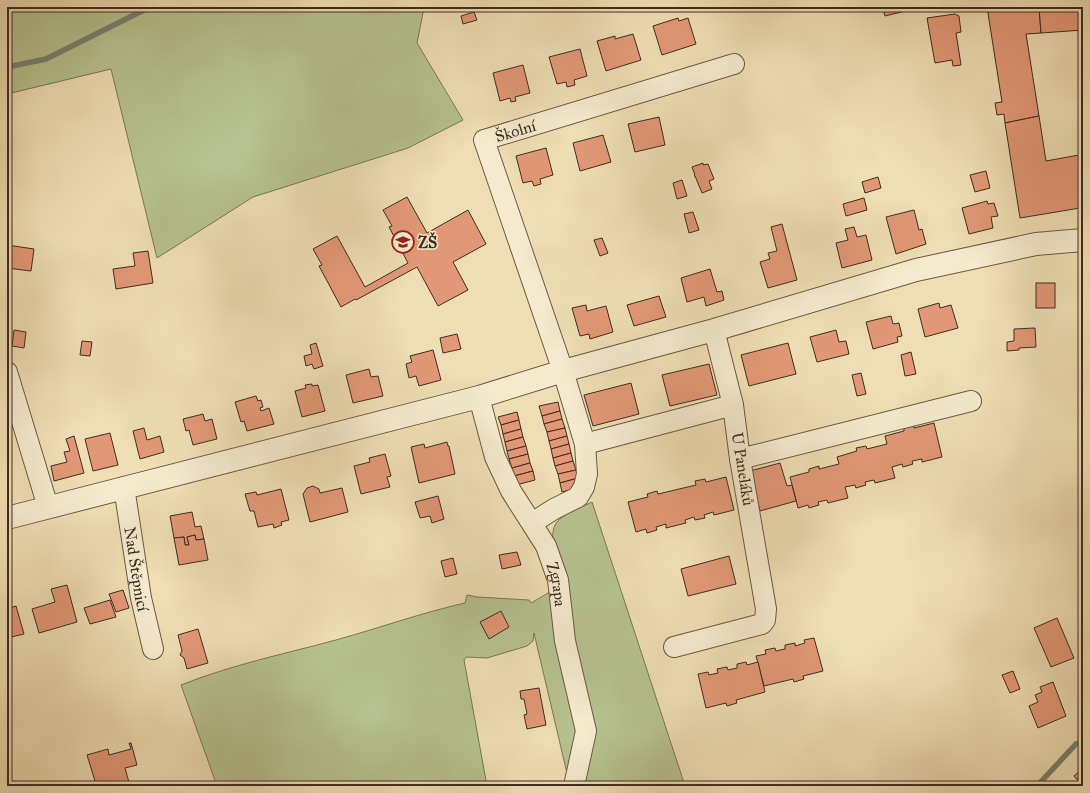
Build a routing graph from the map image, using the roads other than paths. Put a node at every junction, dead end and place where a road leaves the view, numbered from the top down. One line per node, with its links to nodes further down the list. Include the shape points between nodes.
1 (734, 64): 4 (street, Školní, via 484,140)
2 (1083, 240): 3 (street, via 1036,244 916,270)
3 (714, 330): 4 (street); 8 (street, U Paneláků)
4 (563, 371): 6 (street); 9 (street)
5 (7, 372): 12 (street)
6 (479, 397): 11 (street); 14 (street, Zgrapa, via 495,457 511,491)
7 (971, 401): 10 (street)
8 (733, 406): 9 (street); 10 (street, U Paneláků)
9 (585, 444): 14 (street, via 588,474 578,497)
10 (740, 459): 15 (street, U Paneláků, via 766,609 765,620 762,624)
11 (124, 487): 12 (street); 16 (street, Nad Štěpnicí, via 141,598)
12 (48, 507): 13 (street)
13 (7, 518)
14 (532, 523): 17 (street, Zgrapa, via 546,546 558,580 565,641 586,731)
15 (674, 647)
16 (153, 649)
17 (574, 786)

